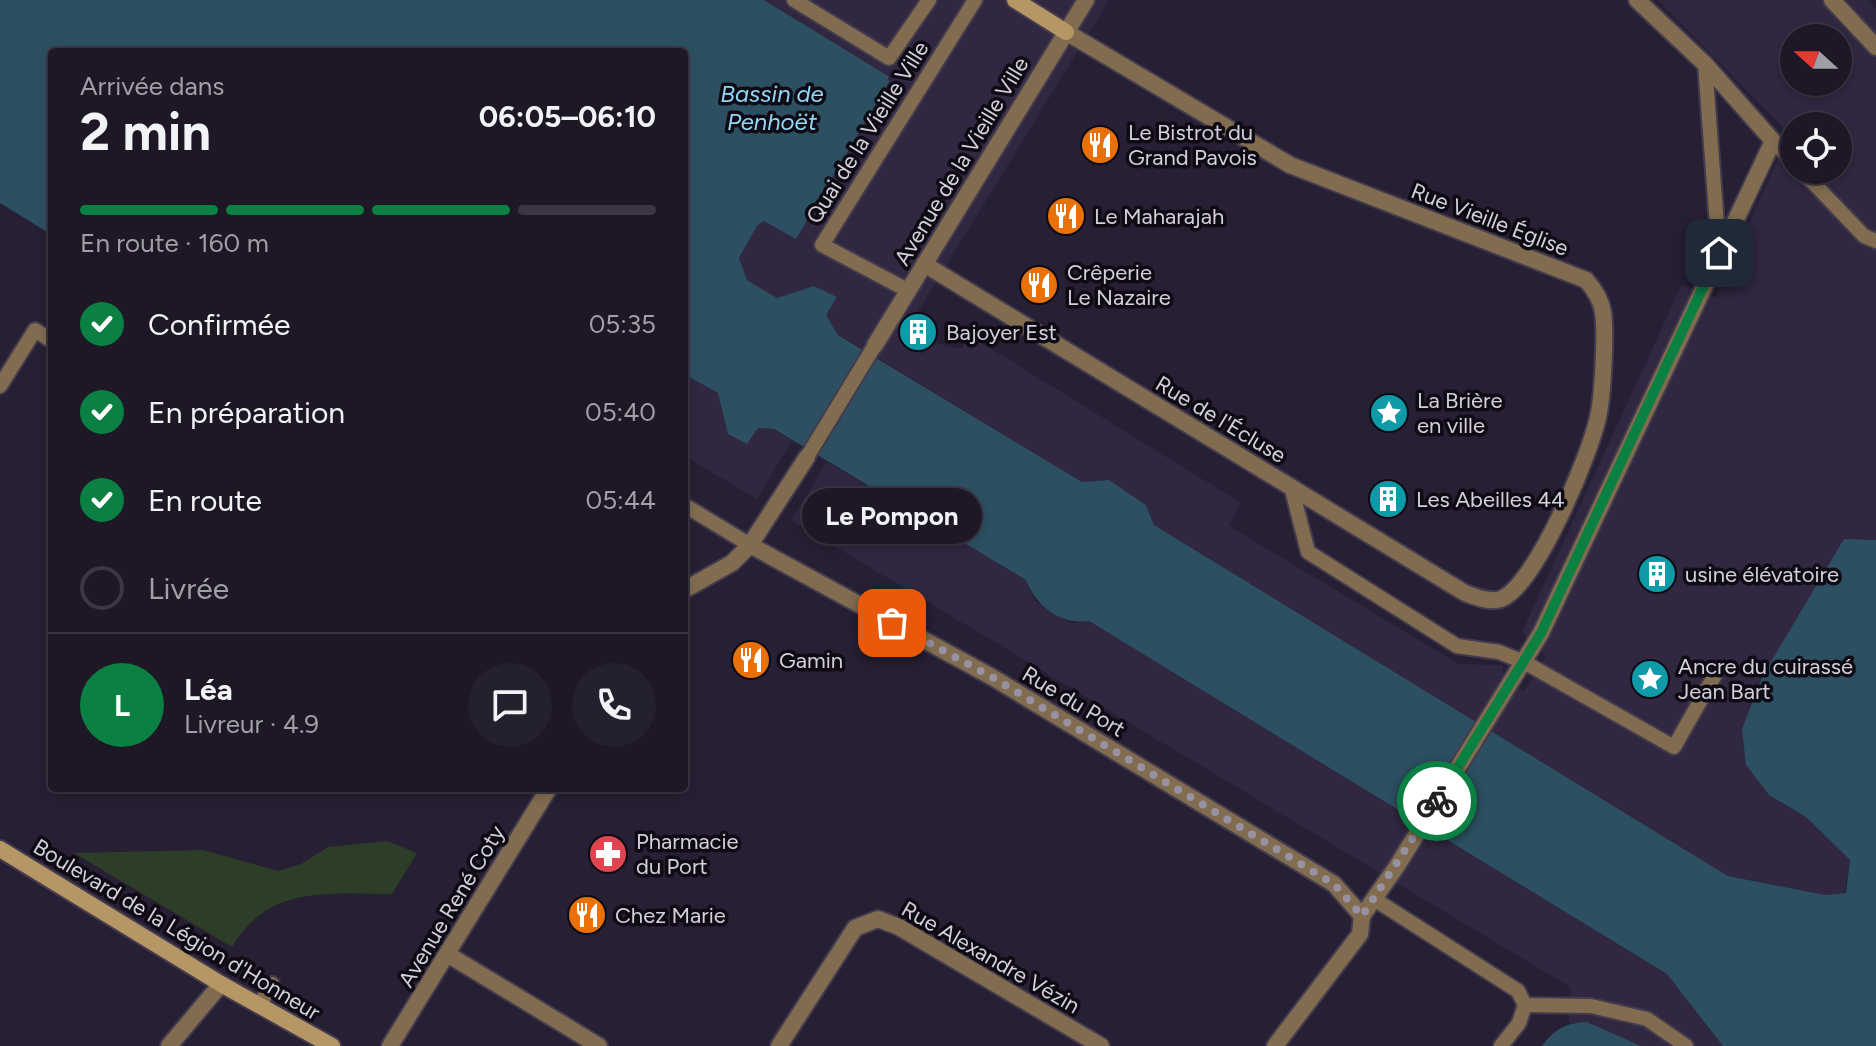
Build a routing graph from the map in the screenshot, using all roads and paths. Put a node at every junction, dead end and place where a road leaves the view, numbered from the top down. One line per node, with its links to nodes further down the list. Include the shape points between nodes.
1 (794, 0): 2 (lane, via 889,58)
2 (929, 0)
3 (975, 0): 17 (lane, Quai de la Vieille Ville, via 822,245)
4 (1015, 0): 8 (main road)
5 (1086, 0): 8 (street, Avenue de la Vieille Ville)
6 (1637, 0): 10 (street)
7 (1832, 0): 9 (street)
8 (1066, 32): 16 (street, Avenue de la Vieille Ville); 26 (street, Rue Vieille Église, via 1290,165 1586,280 1597,292 1603,314 1599,414 1590,448 1524,584)
9 (1876, 47)
10 (1705, 64): 11 (street); 15 (lane)
11 (1773, 141): 12 (lane); 15 (street)
12 (1780, 148)
13 (1814, 184): 14 (lane, via 1864,236)
14 (1876, 241)
15 (1719, 253): 27 (street)
16 (924, 264): 17 (street, Avenue de la Vieille Ville); 22 (street, Rue de l'Écluse)
17 (909, 291): 19 (street, Avenue de la Vieille Ville)
18 (48, 338): 20 (lane, via 35,330)
19 (875, 345): 21 (lane)
20 (0, 386)
21 (807, 457): 24 (street)
22 (1291, 486): 26 (street, Rue de l'Écluse, via 1465,593); 27 (lane, via 1308,552 1457,646)
23 (688, 507): 24 (lane)
24 (750, 545): 25 (street, via 732,563); 32 (street, Rue du Port, via 992,677 1334,884)
25 (688, 588)
26 (1500, 600)
27 (1524, 662): 28 (lane, via 1674,747); 31 (street)
28 (1715, 675)
29 (547, 792): 33 (street, Avenue René Coty)
30 (0, 849): 34 (main road, Boulevard de la Légion d'Honneur)
31 (1374, 899): 32 (street); 36 (lane, via 1518,991)
32 (1362, 916): 44 (street, via 1360,934)
33 (447, 954): 40 (street, Avenue René Coty); 41 (street)
34 (221, 984): 37 (main road, Boulevard de la Légion d'Honneur); 38 (street)
35 (272, 984): 37 (lane)
36 (1525, 1005): 45 (lane); 46 (lane, via 1591,1006 1647,1019)
37 (259, 1006): 39 (main road, Boulevard de la Légion d'Honneur)
38 (169, 1046)
39 (332, 1046)
40 (390, 1046)
41 (599, 1046)
42 (779, 1046): 43 (street, Rue Alexandre Vézin, via 855,928 878,919)
43 (1101, 1046)
44 (1275, 1046)
45 (1501, 1046)
46 (1686, 1046)

